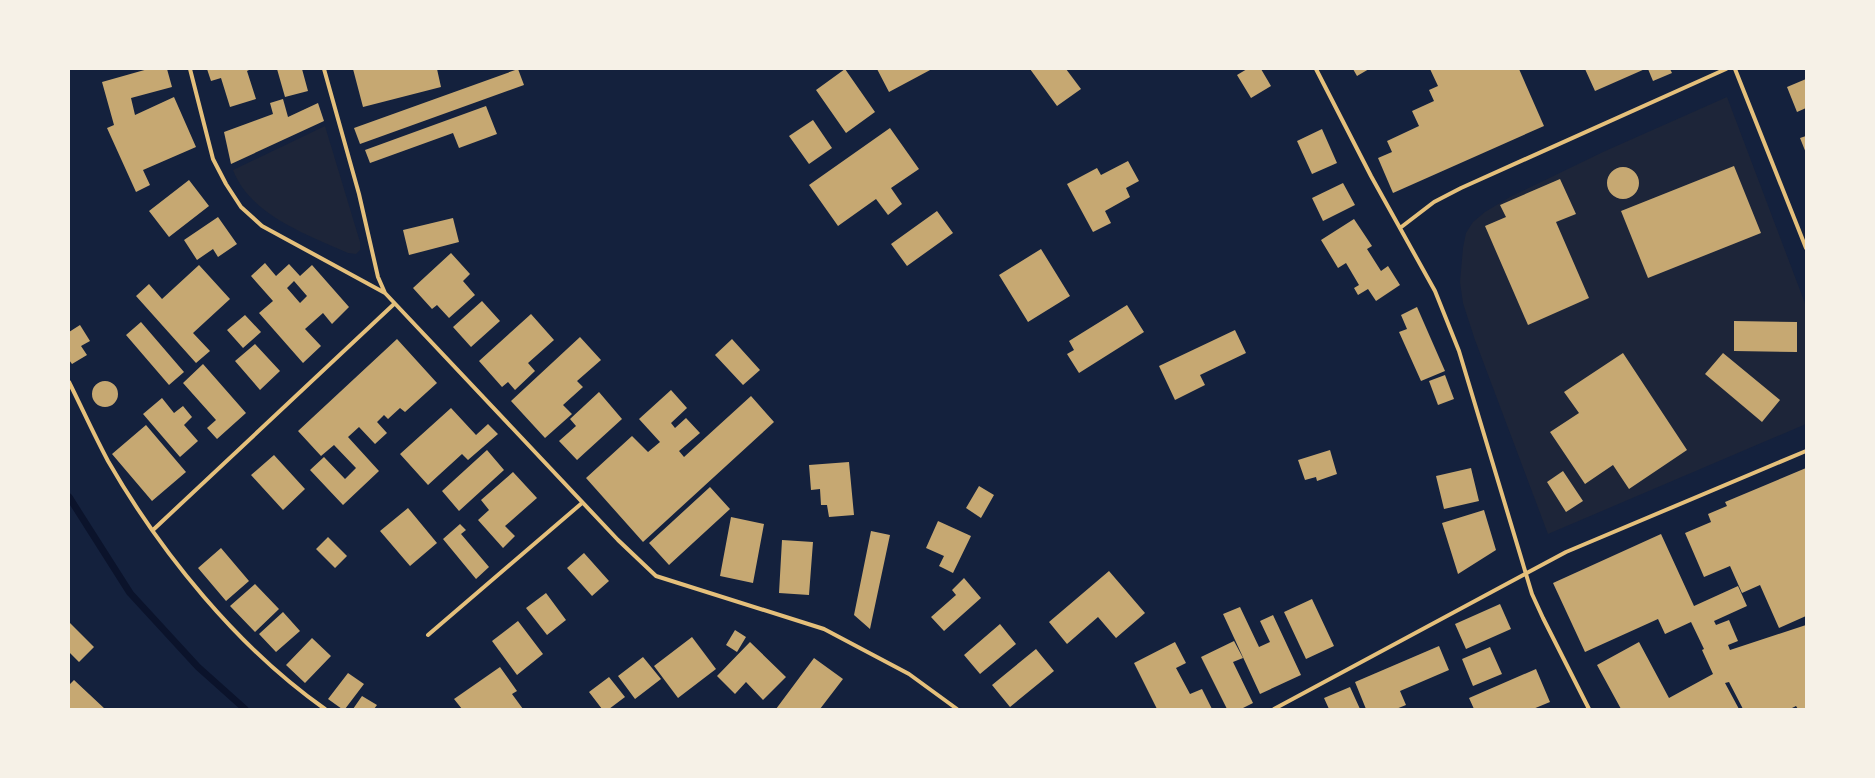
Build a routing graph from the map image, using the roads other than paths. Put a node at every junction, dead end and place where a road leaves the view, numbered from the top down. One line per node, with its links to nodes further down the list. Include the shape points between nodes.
1 (190, 69): 8 (street, via 213,159 241,207 267,229)
2 (324, 69): 8 (street, via 359,194 378,277)
3 (1316, 69): 6 (street)
4 (1726, 69): 6 (street, via 1461,188 1434,202)
5 (1735, 69): 7 (street)
6 (1400, 228): 14 (street, via 1435,291 1459,351)
7 (1806, 248)
8 (385, 293): 9 (street)
9 (394, 304): 12 (street); 13 (street)
10 (69, 382): 13 (street, via 108,460)
11 (1806, 451): 14 (street, via 1566,552)
12 (582, 503): 15 (street); 17 (street, via 656,576 824,629 909,674)
13 (153, 530): 16 (street, via 214,607 251,646 285,678)
14 (1526, 573): 18 (street); 19 (street, via 1543,618)
15 (428, 635)
16 (325, 709)
17 (956, 709)
18 (1274, 709)
19 (1589, 709)

